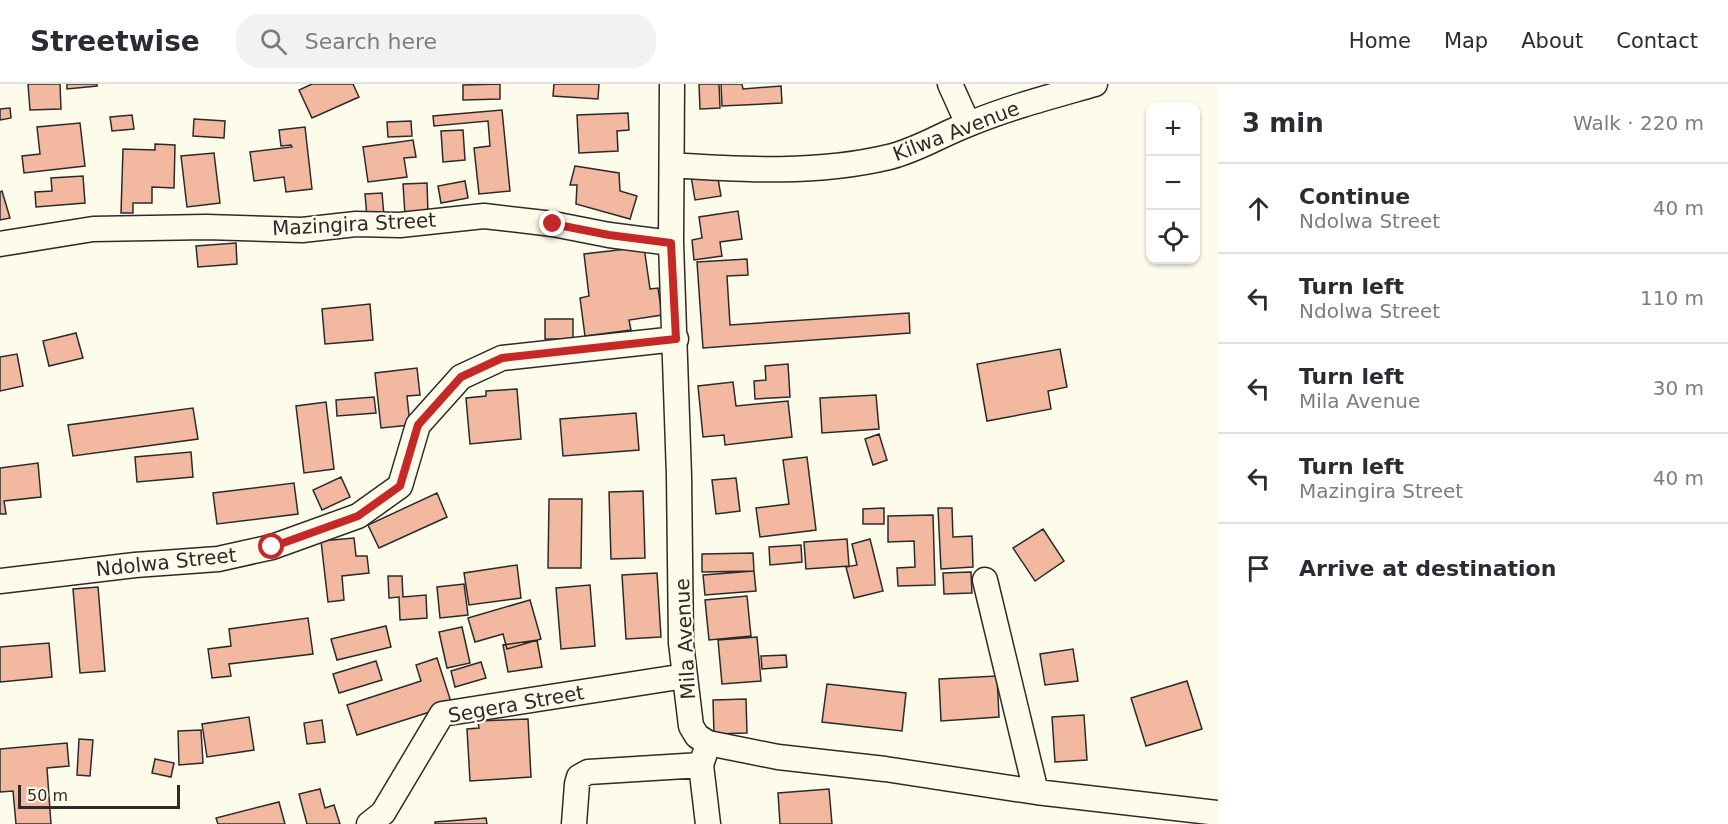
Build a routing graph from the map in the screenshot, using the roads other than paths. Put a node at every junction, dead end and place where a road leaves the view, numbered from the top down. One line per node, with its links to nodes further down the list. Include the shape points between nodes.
1 (672, 84): 5 (street, Mila Avenue)
2 (950, 84): 4 (street)
3 (1095, 84): 4 (street, Kilwa Avenue)
4 (968, 124): 5 (street, Kilwa Avenue, via 919,148 855,164 786,170)
5 (672, 165): 6 (street, Mila Avenue)
6 (671, 243): 7 (street, Mazingira Street, via 484,216 302,231 206,227 93,229); 8 (street, Mila Avenue)
7 (0, 244)
8 (676, 339): 10 (street, Ndolwa Street, via 502,358 461,377 418,425 400,486 358,516 272,547 218,558); 11 (street, Mila Avenue, via 681,643)
9 (985, 580): 13 (street)
10 (0, 581)
11 (685, 676): 12 (street, Mila Avenue, via 691,726); 15 (street, Segera Street, via 442,714 383,813)
12 (704, 754): 13 (street, via 778,757 885,769); 16 (street, via 588,772 579,777 577,784); 17 (street)
13 (1036, 792): 14 (street)
14 (1218, 813)
15 (369, 824)
16 (574, 824)
17 (708, 824)

